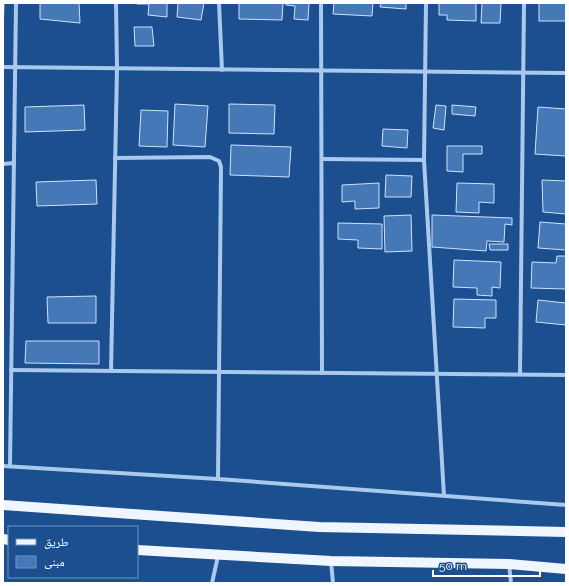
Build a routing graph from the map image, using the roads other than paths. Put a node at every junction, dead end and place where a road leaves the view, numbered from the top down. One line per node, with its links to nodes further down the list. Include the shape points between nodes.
1 (16, 3): 8 (street)
2 (116, 3): 9 (street)
3 (219, 3): 11 (street)
4 (321, 3): 10 (street)
5 (426, 3): 12 (street)
6 (524, 3): 13 (street)
7 (3, 67): 8 (street)
8 (15, 68): 9 (street); 19 (street)
9 (117, 68): 11 (street); 15 (street)
10 (321, 69): 11 (street); 12 (street); 16 (street)
11 (222, 70)
12 (425, 71): 13 (street); 17 (street)
13 (525, 73): 14 (street); 25 (street)
14 (566, 73)
15 (115, 158): 21 (street); 22 (street, via 210,157 219,161)
16 (322, 160): 17 (street); 23 (street)
17 (424, 160): 24 (street)
18 (3, 164): 19 (street)
19 (14, 164): 20 (street)
20 (11, 370): 21 (street); 28 (street)
21 (111, 371): 22 (street)
22 (220, 372): 23 (street); 29 (street)
23 (322, 373): 24 (street)
24 (437, 374): 25 (street); 30 (street)
25 (520, 374): 26 (street)
26 (566, 375)
27 (3, 466): 28 (street)
28 (10, 466): 29 (street)
29 (218, 479): 30 (street)
30 (444, 496): 32 (street)
31 (3, 505): 33 (main road, via 319,527)
32 (566, 505)
33 (566, 532)
34 (138, 550): 35 (main road)
35 (218, 556): 36 (main road); 39 (street)
36 (331, 561): 37 (main road); 40 (street)
37 (509, 564): 38 (main road); 41 (street)
38 (566, 569)
39 (212, 583)
40 (333, 583)
41 (511, 583)

